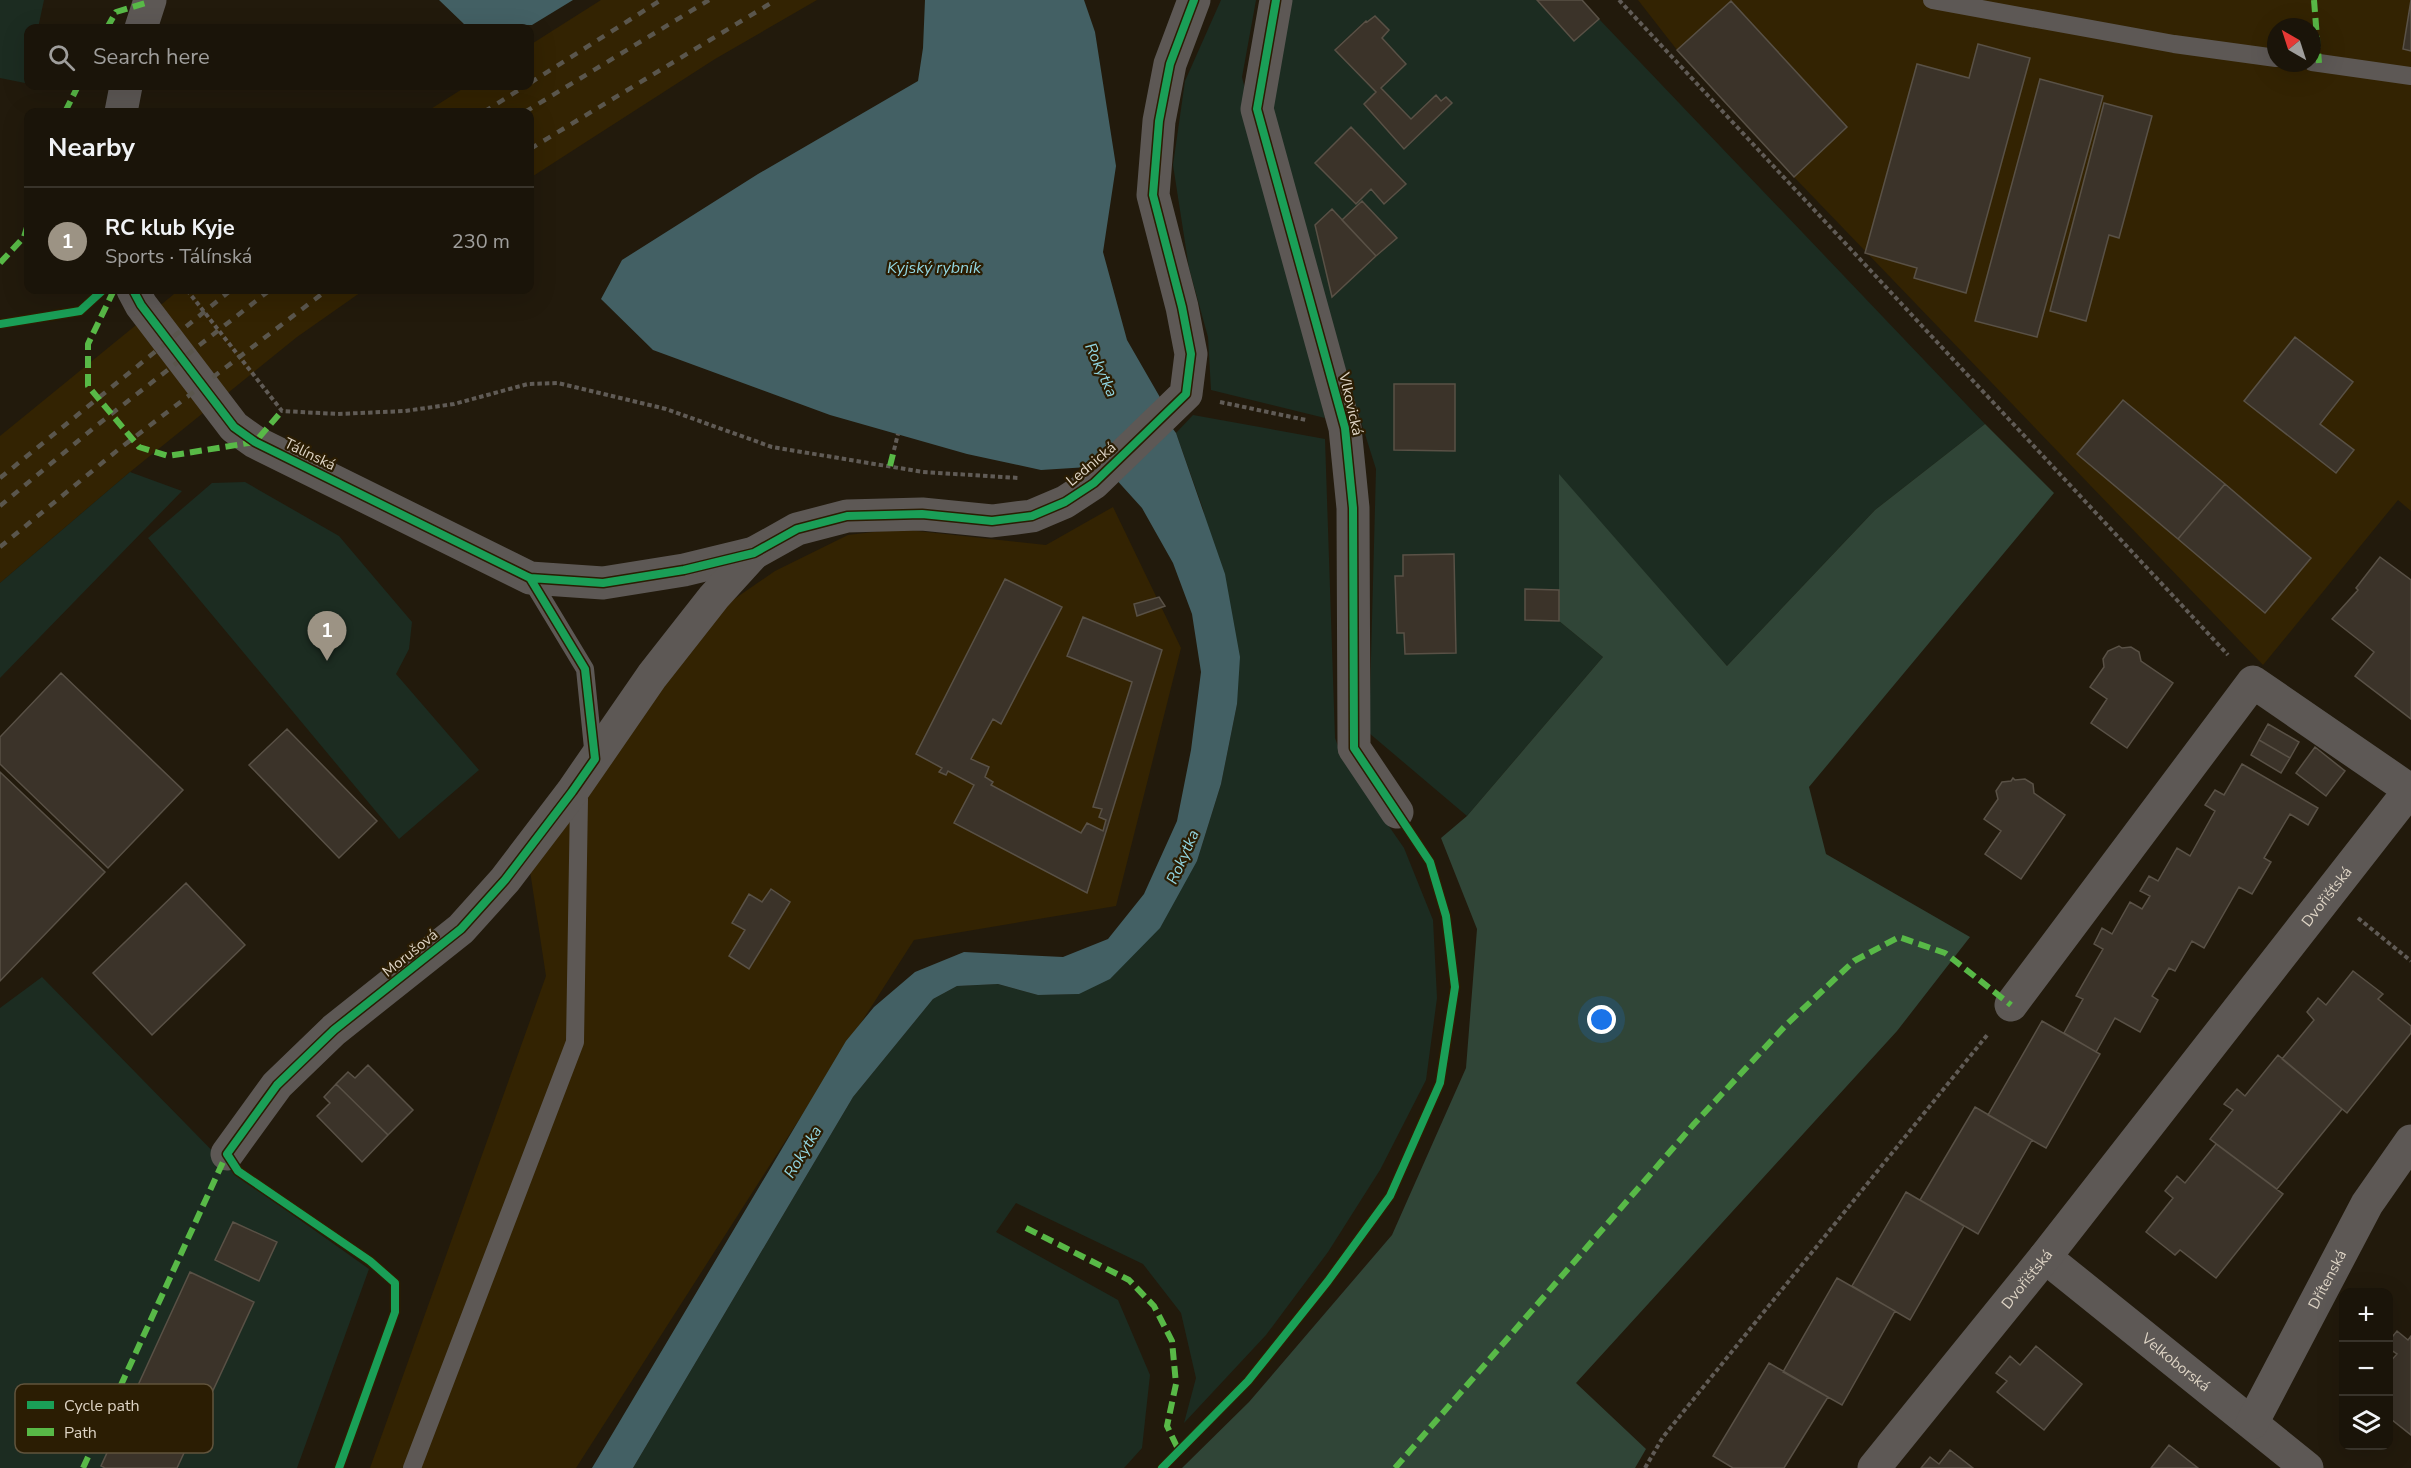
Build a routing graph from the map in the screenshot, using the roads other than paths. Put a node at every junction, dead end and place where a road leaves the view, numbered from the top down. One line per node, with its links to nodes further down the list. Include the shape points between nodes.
1 (150, 0): 5 (street)
2 (1194, 0): 12 (street, Lednická, via 1170,64 1153,195 1191,354 1186,394 1094,483 1065,502 1032,516 992,521 922,514 847,516 796,529)
3 (1276, 0): 16 (street, Vlkovická, via 1257,108 1345,428 1353,508 1354,748)
4 (1932, 0): 6 (lane)
5 (142, 24)
6 (2267, 57)
7 (2321, 63): 8 (lane)
8 (2411, 76)
9 (125, 90): 10 (street)
10 (122, 108)
11 (135, 294): 13 (street, Tálínská, via 234,426 255,442)
12 (754, 553): 13 (street, Lednická, via 684,570 603,583); 14 (street, Morušová, via 652,676)
13 (530, 578): 14 (lane, via 585,669)
14 (595, 759): 15 (street, Morušová)
15 (572, 792): 19 (street, Morušová, via 505,880 461,929 334,1030 277,1085); 22 (lane, via 579,799 575,1042)
16 (1396, 812)
17 (2011, 1005): 20 (street, Dvořišťská, via 2253,682 2410,790)
18 (2411, 1141): 21 (street, Dřítenská, via 2367,1204)
19 (225, 1158)
20 (2044, 1257): 21 (street, Velkoborská); 23 (street, Dvořišťská)
21 (2252, 1423): 24 (street, Velkoborská)
22 (412, 1468)
23 (1874, 1468)
24 (2307, 1468)

